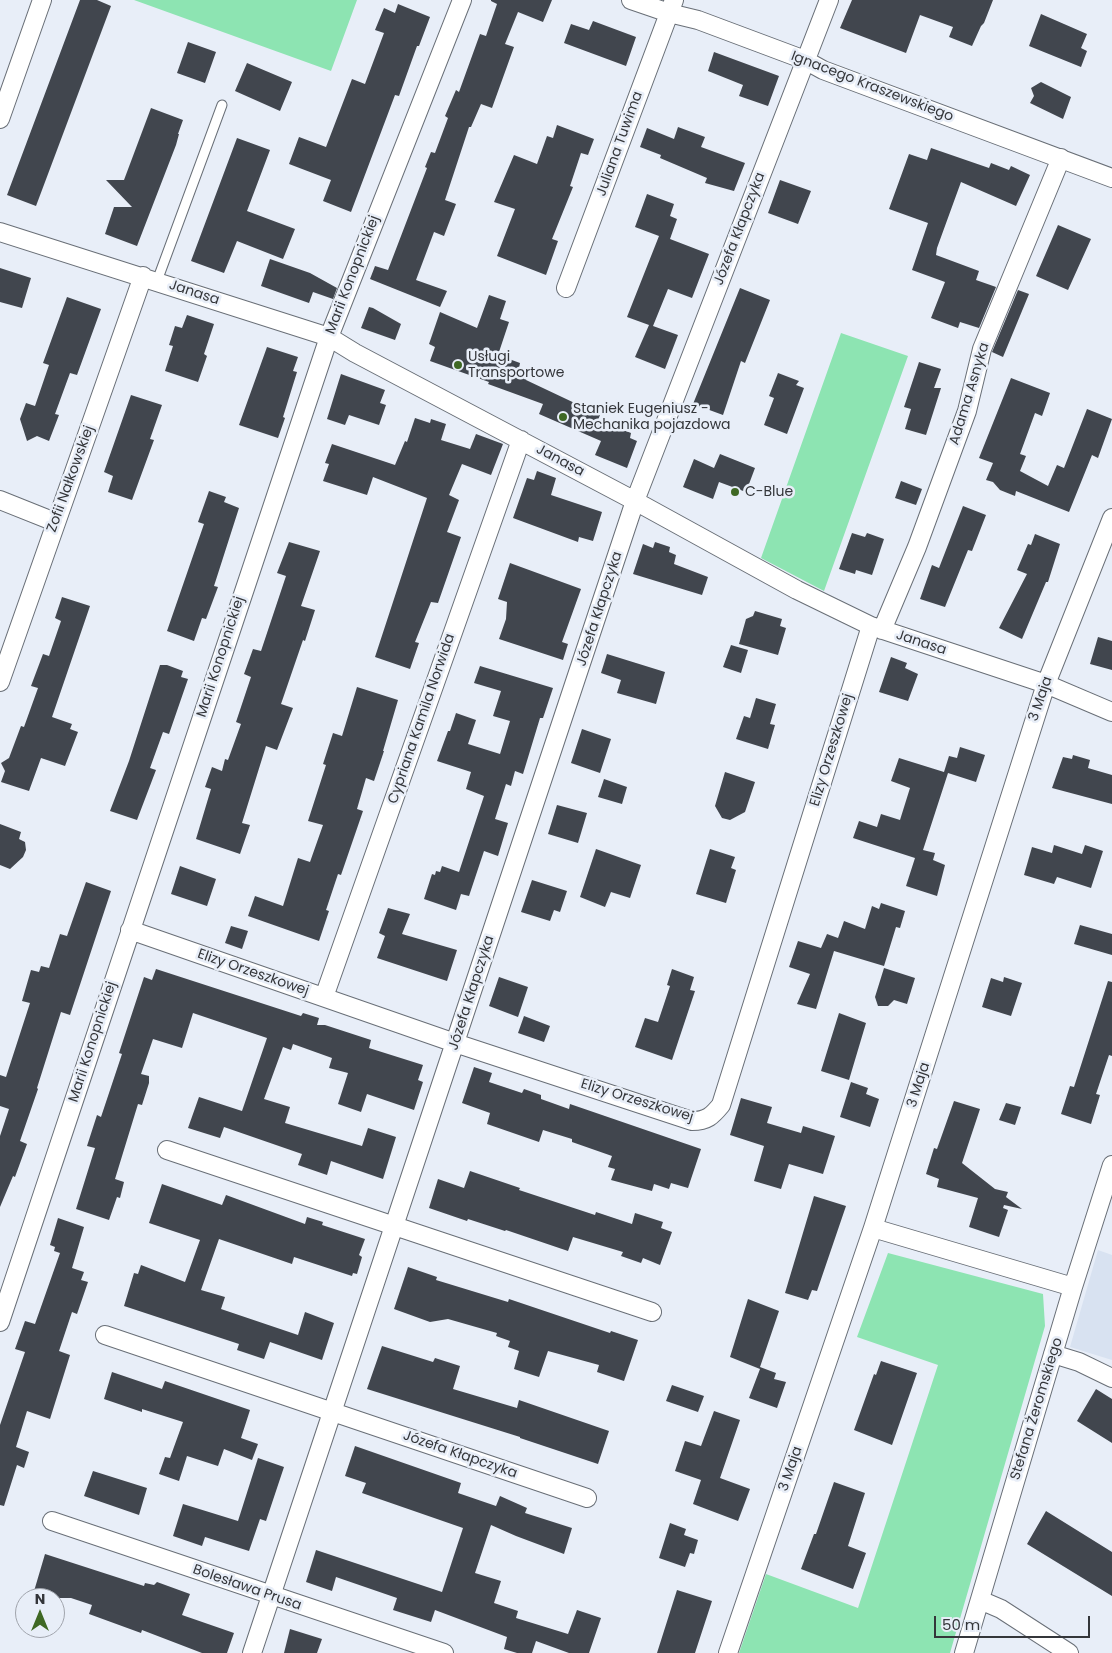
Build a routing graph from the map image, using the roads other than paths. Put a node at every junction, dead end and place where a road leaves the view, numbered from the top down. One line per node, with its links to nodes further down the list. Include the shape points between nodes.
1 (42, 0): 8 (street)
2 (462, 0): 14 (street, Marii Konopnickiej)
3 (631, 0): 5 (street, Ignacego Kraszewskiego)
4 (829, 0): 6 (street, Józefa Kłapczyka)
5 (671, 7): 6 (street, Ignacego Kraszewskiego); 13 (street, Juliana Tuwima)
6 (806, 60): 9 (street, Ignacego Kraszewskiego, via 823,70); 17 (street, Józefa Kłapczyka)
7 (222, 105): 12 (lane)
8 (0, 119)
9 (1060, 158): 10 (street, Ignacego Kraszewskiego); 20 (street, Adama Asnyka, via 982,349 963,420 917,547)
10 (1112, 178)
11 (0, 232): 12 (street, Janasa)
12 (150, 278): 14 (street, Janasa); 19 (street, Zofii Nałkowskiej)
13 (566, 288)
14 (329, 336): 15 (street, Janasa, via 355,353); 24 (street, Marii Konopnickiej)
15 (521, 440): 17 (street, Janasa); 25 (street, Cypriana Kamila Norwida)
16 (0, 500): 19 (street)
17 (635, 501): 20 (street, Janasa, via 797,590); 26 (street, Józefa Kłapczyka)
18 (1112, 518): 22 (street, 3 Maja)
19 (55, 522): 21 (street, Zofii Nałkowskiej)
20 (876, 628): 22 (street, Janasa); 26 (street, Elizy Orzeszkowej, via 721,1105 712,1117 692,1121)
21 (0, 682)
22 (1046, 684): 23 (street, Janasa); 30 (street, 3 Maja)
23 (1112, 712)
24 (130, 930): 25 (street, Elizy Orzeszkowej); 33 (street, Marii Konopnickiej)
25 (324, 997): 26 (street, Elizy Orzeszkowej)
26 (455, 1043): 29 (street, Józefa Kłapczyka)
27 (167, 1150): 29 (street)
28 (1112, 1165): 31 (street, Stefana Żeromskiego)
29 (394, 1226): 32 (street); 37 (street, Józefa Kłapczyka)
30 (874, 1228): 31 (street); 44 (street, 3 Maja)
31 (1073, 1287): 35 (street, Stefana Żeromskiego)
32 (652, 1312)
33 (0, 1322)
34 (105, 1335): 37 (street, Józefa Kłapczyka)
35 (1053, 1354): 36 (street); 41 (street, Stefana Żeromskiego)
36 (1112, 1378)
37 (332, 1412): 38 (street, Józefa Kłapczyka); 40 (street, Józefa Kłapczyka)
38 (587, 1498)
39 (52, 1521): 40 (street, Bolesława Prusa)
40 (271, 1596): 42 (street, Józefa Kłapczyka); 43 (street, Bolesława Prusa)
41 (980, 1600): 45 (street, Stefana Żeromskiego); 46 (street, via 1001,1609)
42 (252, 1653)
43 (444, 1653)
44 (728, 1653)
45 (964, 1653)
46 (1069, 1653)

